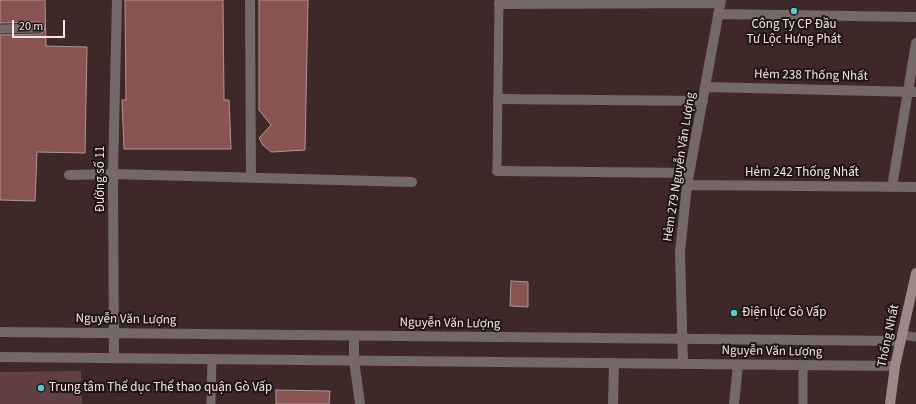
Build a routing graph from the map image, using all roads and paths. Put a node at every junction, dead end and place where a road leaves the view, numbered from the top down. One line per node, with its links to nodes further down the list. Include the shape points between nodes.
1 (117, 0): 16 (street, Đường số 11)
2 (250, 0): 18 (street)
3 (721, 1): 4 (street); 5 (street, Hẻm 279 Nguyễn Văn Lượng)
4 (499, 2): 12 (lane)
5 (718, 14): 6 (street); 10 (street, Hẻm 279 Nguyễn Văn Lượng)
6 (916, 17)
7 (39, 28): 8 (lane)
8 (0, 29)
9 (916, 43): 11 (street)
10 (705, 87): 11 (street, Hẻm 238 Thống Nhất); 13 (street, Hẻm 279 Nguyễn Văn Lượng)
11 (912, 92): 21 (street)
12 (498, 99): 13 (street); 14 (lane)
13 (703, 101): 15 (street, Hẻm 279 Nguyễn Văn Lượng)
14 (497, 171): 15 (street)
15 (689, 173): 20 (street, Hẻm 279 Nguyễn Văn Lượng)
16 (113, 174): 17 (street); 18 (street); 25 (street, Đường số 11)
17 (69, 175)
18 (251, 178): 19 (street)
19 (412, 182)
20 (687, 185): 21 (street, Hẻm 242 Thống Nhất); 29 (street, Hẻm 279 Nguyễn Văn Lượng, via 680,252)
21 (892, 187): 22 (street, Hẻm 242 Thống Nhất)
22 (916, 187)
23 (916, 273): 27 (main road, Thống Nhất)
24 (0, 332): 25 (street, Nguyễn Văn Lượng)
25 (114, 333): 26 (street, Nguyễn Văn Lượng); 31 (street, Đường số 11)
26 (354, 336): 29 (street, Nguyễn Văn Lượng); 33 (street)
27 (901, 338): 28 (lane); 29 (street, Nguyễn Văn Lượng); 38 (main road, Thống Nhất)
28 (916, 338)
29 (683, 339): 35 (street, Hẻm 279 Nguyễn Văn Lượng)
30 (0, 357): 31 (street, Nguyễn Văn Lượng)
31 (114, 358): 32 (street, Nguyễn Văn Lượng)
32 (212, 359): 33 (street, Nguyễn Văn Lượng); 39 (lane)
33 (354, 360): 34 (street, Nguyễn Văn Lượng); 40 (street)
34 (614, 363): 35 (street, Nguyễn Văn Lượng); 41 (street)
35 (683, 364): 36 (street, Nguyễn Văn Lượng)
36 (738, 364): 37 (street, Nguyễn Văn Lượng); 42 (street)
37 (803, 365): 38 (street, Nguyễn Văn Lượng); 43 (lane)
38 (895, 366): 44 (main road, Thống Nhất)
39 (211, 404)
40 (360, 404)
41 (613, 404)
42 (734, 404)
43 (802, 404)
44 (890, 404)

